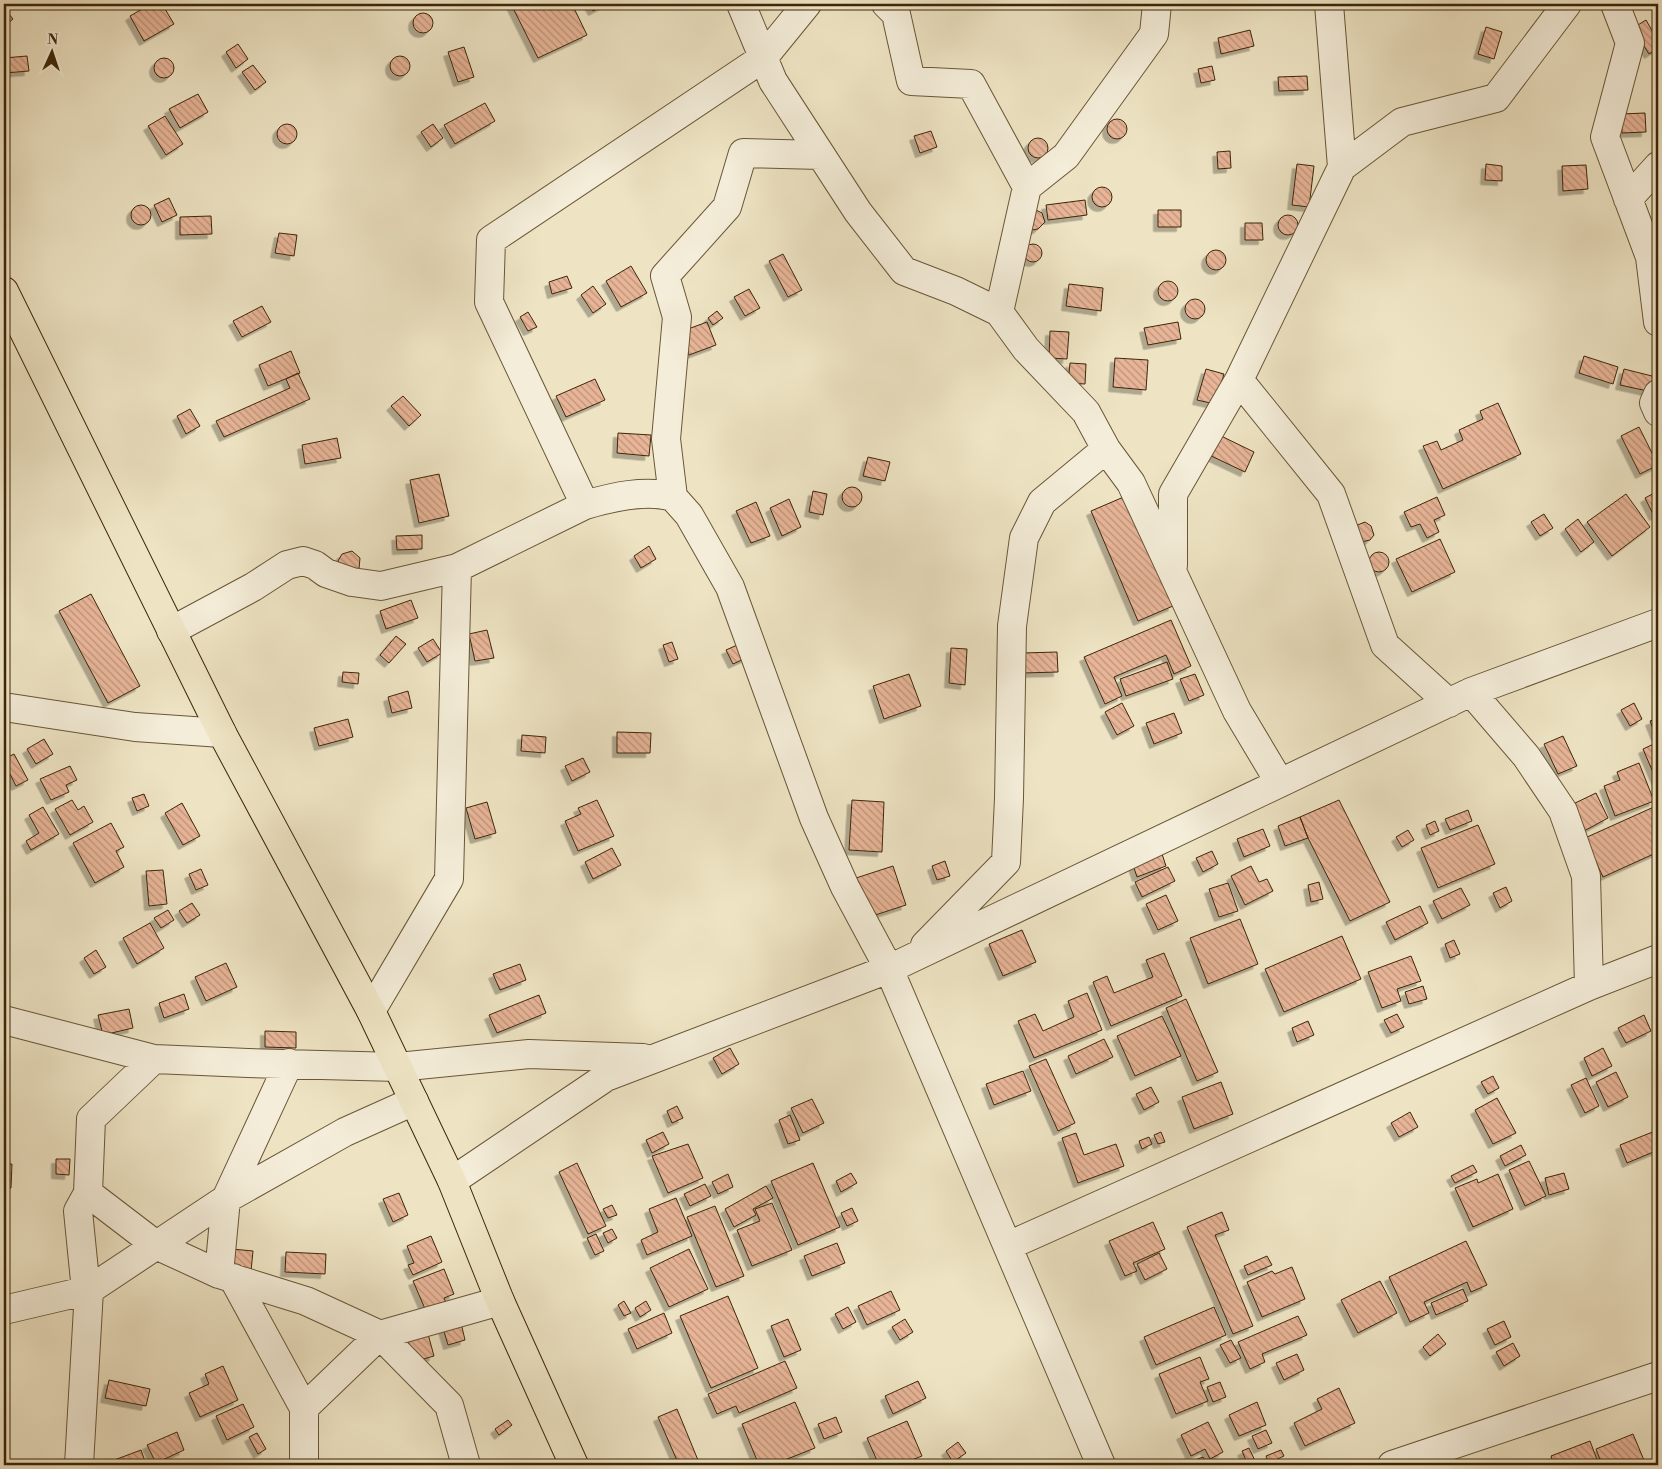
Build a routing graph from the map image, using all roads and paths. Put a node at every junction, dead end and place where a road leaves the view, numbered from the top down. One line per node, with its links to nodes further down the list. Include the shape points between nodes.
1 (741, 4): 8 (street)
2 (807, 4): 8 (street)
3 (886, 4): 12 (street, via 896,14 911,81 971,84)
4 (1157, 4): 12 (street, via 1154,34 1066,156)
5 (1329, 4): 10 (street)
6 (1567, 4): 10 (street, via 1496,98 1402,122)
7 (1615, 4): 13 (street, via 1630,43 1605,137)
8 (763, 58): 9 (street, via 773,81); 22 (street, via 491,240 489,302)
9 (821, 155): 15 (street, via 858,212 904,271); 21 (street, via 742,154 727,207 665,276 676,317 666,438)
10 (1342, 166): 17 (street)
11 (1658, 166): 13 (street)
12 (1026, 187): 15 (street)
13 (1628, 199): 16 (street, via 1650,257)
14 (4, 291): 26 (main road)
15 (999, 312): 20 (street, via 1026,349 1086,412)
16 (1658, 322)
17 (1240, 380): 24 (street, via 1173,494); 27 (street, via 1331,494 1385,645)
18 (1658, 394): 19 (street, via 1654,403)
19 (1658, 412)
20 (1106, 449): 24 (street, via 1131,483); 31 (street, via 1042,502 1024,538 1012,626 1006,862)
21 (673, 498): 22 (street, via 662,494 613,497); 33 (street, via 689,515 730,587 814,818 845,887)
22 (585, 505): 23 (street)
23 (457, 568): 26 (street, via 381,586 352,582 303,561 286,565 253,587); 35 (street, via 449,879)
24 (1173, 576): 30 (street, via 1237,711)
25 (1658, 623): 27 (street)
26 (171, 631): 29 (main road)
27 (1460, 697): 30 (street); 34 (street, via 1526,756 1564,811 1586,876)
28 (4, 707): 29 (street, via 135,727)
29 (222, 733): 35 (main road)
30 (1280, 784): 31 (street)
31 (914, 957): 33 (street)
32 (1658, 959): 34 (street)
33 (890, 969): 38 (street); 46 (street)
34 (1589, 986): 46 (street)
35 (371, 1011): 40 (main road)
36 (4, 1020): 37 (street)
37 (154, 1058): 39 (street); 43 (street, via 91,1119)
38 (654, 1059): 40 (street, via 529,1054); 42 (street, via 606,1078)
39 (288, 1063): 40 (street); 44 (street)
40 (398, 1066): 41 (main road)
41 (414, 1101): 42 (main road); 44 (street, via 345,1132)
42 (452, 1180): 49 (main road)
43 (88, 1193): 45 (street); 48 (street, via 78,1211)
44 (226, 1200): 45 (street); 47 (street)
45 (156, 1245): 47 (street); 48 (street)
46 (1008, 1246): 58 (street)
47 (226, 1276): 51 (street, via 306,1301); 53 (street)
48 (87, 1290): 50 (street); 54 (street)
49 (500, 1301): 51 (street); 57 (main road)
50 (4, 1310)
51 (380, 1335): 53 (street); 56 (street, via 449,1405)
52 (1658, 1376): 59 (street)
53 (304, 1408): 55 (street)
54 (80, 1465)
55 (304, 1465)
56 (466, 1465)
57 (574, 1465)
58 (1101, 1465)
59 (1392, 1465)

